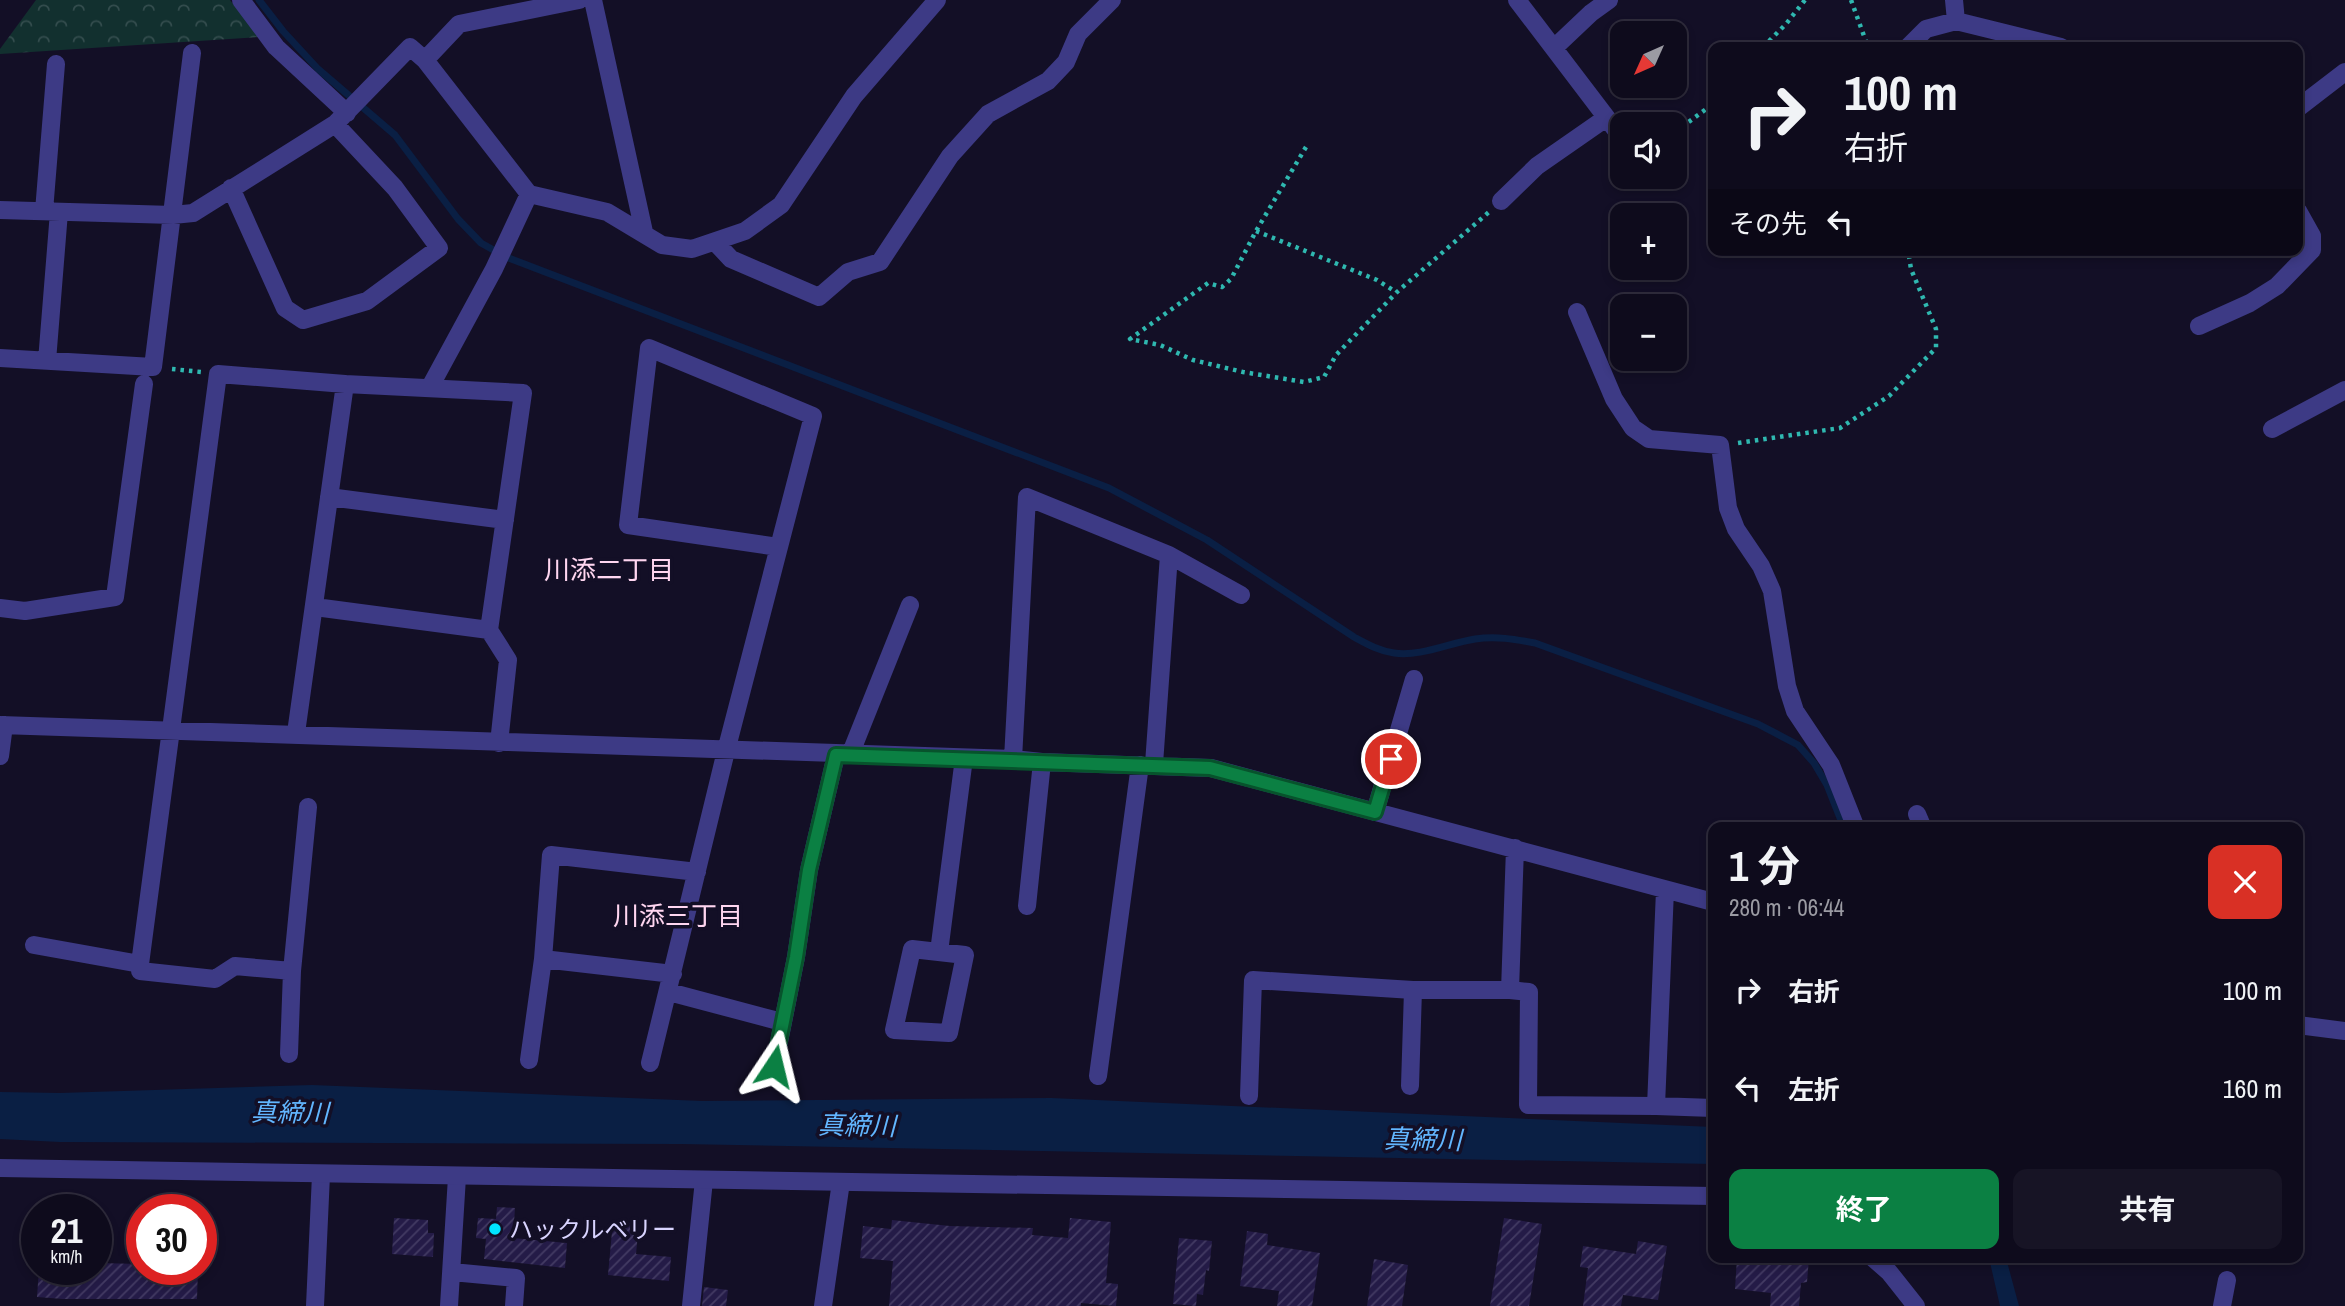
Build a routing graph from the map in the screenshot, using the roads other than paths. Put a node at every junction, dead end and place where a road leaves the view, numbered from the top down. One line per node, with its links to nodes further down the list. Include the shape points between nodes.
1 (241, 0): 19 (street)
2 (579, 0): 14 (street, via 459,24)
3 (593, 0): 28 (street)
4 (937, 0): 29 (street, via 854,96 781,205 745,231)
5 (1112, 0): 29 (street, via 1078,34 1066,62 1048,81 988,114 950,156 880,262 848,272 818,297 732,259)
6 (1517, 0): 12 (street)
7 (1609, 0): 12 (street)
8 (1954, 0): 9 (street)
9 (1956, 21): 10 (street, via 1926,29); 11 (street)
10 (1913, 42)
11 (2041, 42)
12 (1554, 48): 18 (street)
13 (192, 53): 26 (street)
14 (425, 60): 19 (street, via 410,47); 22 (street)
15 (56, 64): 25 (street)
16 (2345, 72): 17 (street)
17 (2303, 103)
18 (1606, 118): 20 (street); 23 (street, via 1537,166)
19 (341, 119): 21 (street); 21 (street, via 439,248 367,300 303,320 285,308)
20 (1610, 123)
21 (231, 188): 26 (street, via 193,213)
22 (529, 194): 28 (street, via 607,212); 36 (street)
23 (1502, 201)
24 (0, 210): 25 (street)
25 (52, 212): 26 (street); 33 (street)
26 (173, 215): 33 (street, via 153,367)
27 (2303, 220): 31 (street, via 2312,236 2312,250 2277,286)
28 (644, 232): 29 (street, via 662,245 692,249)
29 (715, 242)
30 (1577, 312): 62 (street, via 1614,399 1633,429 1649,439 1720,445 1728,508 1772,591 1795,711 1831,765)
31 (2199, 326)
32 (0, 358): 33 (street)
33 (47, 361)
34 (144, 384): 46 (street, via 115,597 24,611)
35 (345, 384): 36 (street); 39 (street); 50 (street, via 218,374)
36 (430, 387): 40 (street, via 523,393)
37 (2345, 390): 38 (street)
38 (2272, 429)
39 (329, 497): 40 (street); 45 (street)
40 (505, 520): 47 (street)
41 (778, 547): 41 (street, via 813,416 649,348 628,525); 53 (street)
42 (1169, 555): 43 (street); 57 (street, via 1027,497); 59 (street)
43 (1241, 595)
44 (910, 604): 54 (street)
45 (315, 607): 47 (street); 51 (street)
46 (0, 608)
47 (489, 630): 52 (street, via 509,660)
48 (1414, 680): 61 (street)
49 (2, 725): 50 (street); 55 (street)
50 (172, 729): 51 (street); 71 (street)
51 (296, 733): 52 (street)
52 (499, 743): 53 (street)
53 (726, 751): 54 (street); 64 (street)
54 (843, 755): 56 (street); 76 (street, via 809,870)
55 (0, 757)
56 (964, 758): 57 (street); 69 (street)
57 (1013, 759): 58 (street)
58 (1042, 762): 59 (street); 67 (street)
59 (1147, 764): 61 (street, via 1210,768); 83 (street)
60 (308, 807): 72 (street)
61 (1375, 812): 63 (street)
62 (1854, 822)
63 (1514, 848): 65 (street); 74 (street)
64 (697, 872): 70 (street, via 551,855); 73 (street)
65 (1665, 890): 66 (street); 86 (street)
66 (1708, 901)
67 (1027, 906)
68 (34, 946): 71 (street)
69 (939, 951): 69 (street, via 912,949 894,1030 949,1032 965,955)
70 (543, 959): 73 (street); 80 (street)
71 (140, 964): 72 (street, via 140,971 215,979 235,966)
72 (292, 971): 79 (street)
73 (671, 983): 76 (street); 81 (street)
74 (1510, 989): 75 (street); 86 (street, via 1529,992 1528,1105)
75 (1413, 990): 84 (street); 85 (street, via 1253,980)
76 (782, 1022): 82 (street)
77 (2303, 1026): 78 (street)
78 (2345, 1031)
79 (289, 1054)
80 (529, 1060)
81 (650, 1063)
82 (774, 1066)
83 (1098, 1076)
84 (1410, 1086)
85 (1249, 1096)
86 (1656, 1106): 87 (street)
87 (1708, 1108)
88 (0, 1168): 89 (street)
89 (321, 1175): 90 (street); 97 (street)
90 (457, 1177): 91 (street); 95 (street)
91 (704, 1180): 92 (street); 100 (street)
92 (841, 1182): 93 (street); 101 (street)
93 (1708, 1196)
94 (1879, 1263): 102 (street)
95 (452, 1272): 98 (street); 99 (street, via 516,1278)
96 (2227, 1280): 103 (street)
97 (315, 1306)
98 (449, 1306)
99 (514, 1306)
100 (691, 1306)
101 (823, 1306)
102 (1916, 1306)
103 (2222, 1306)

